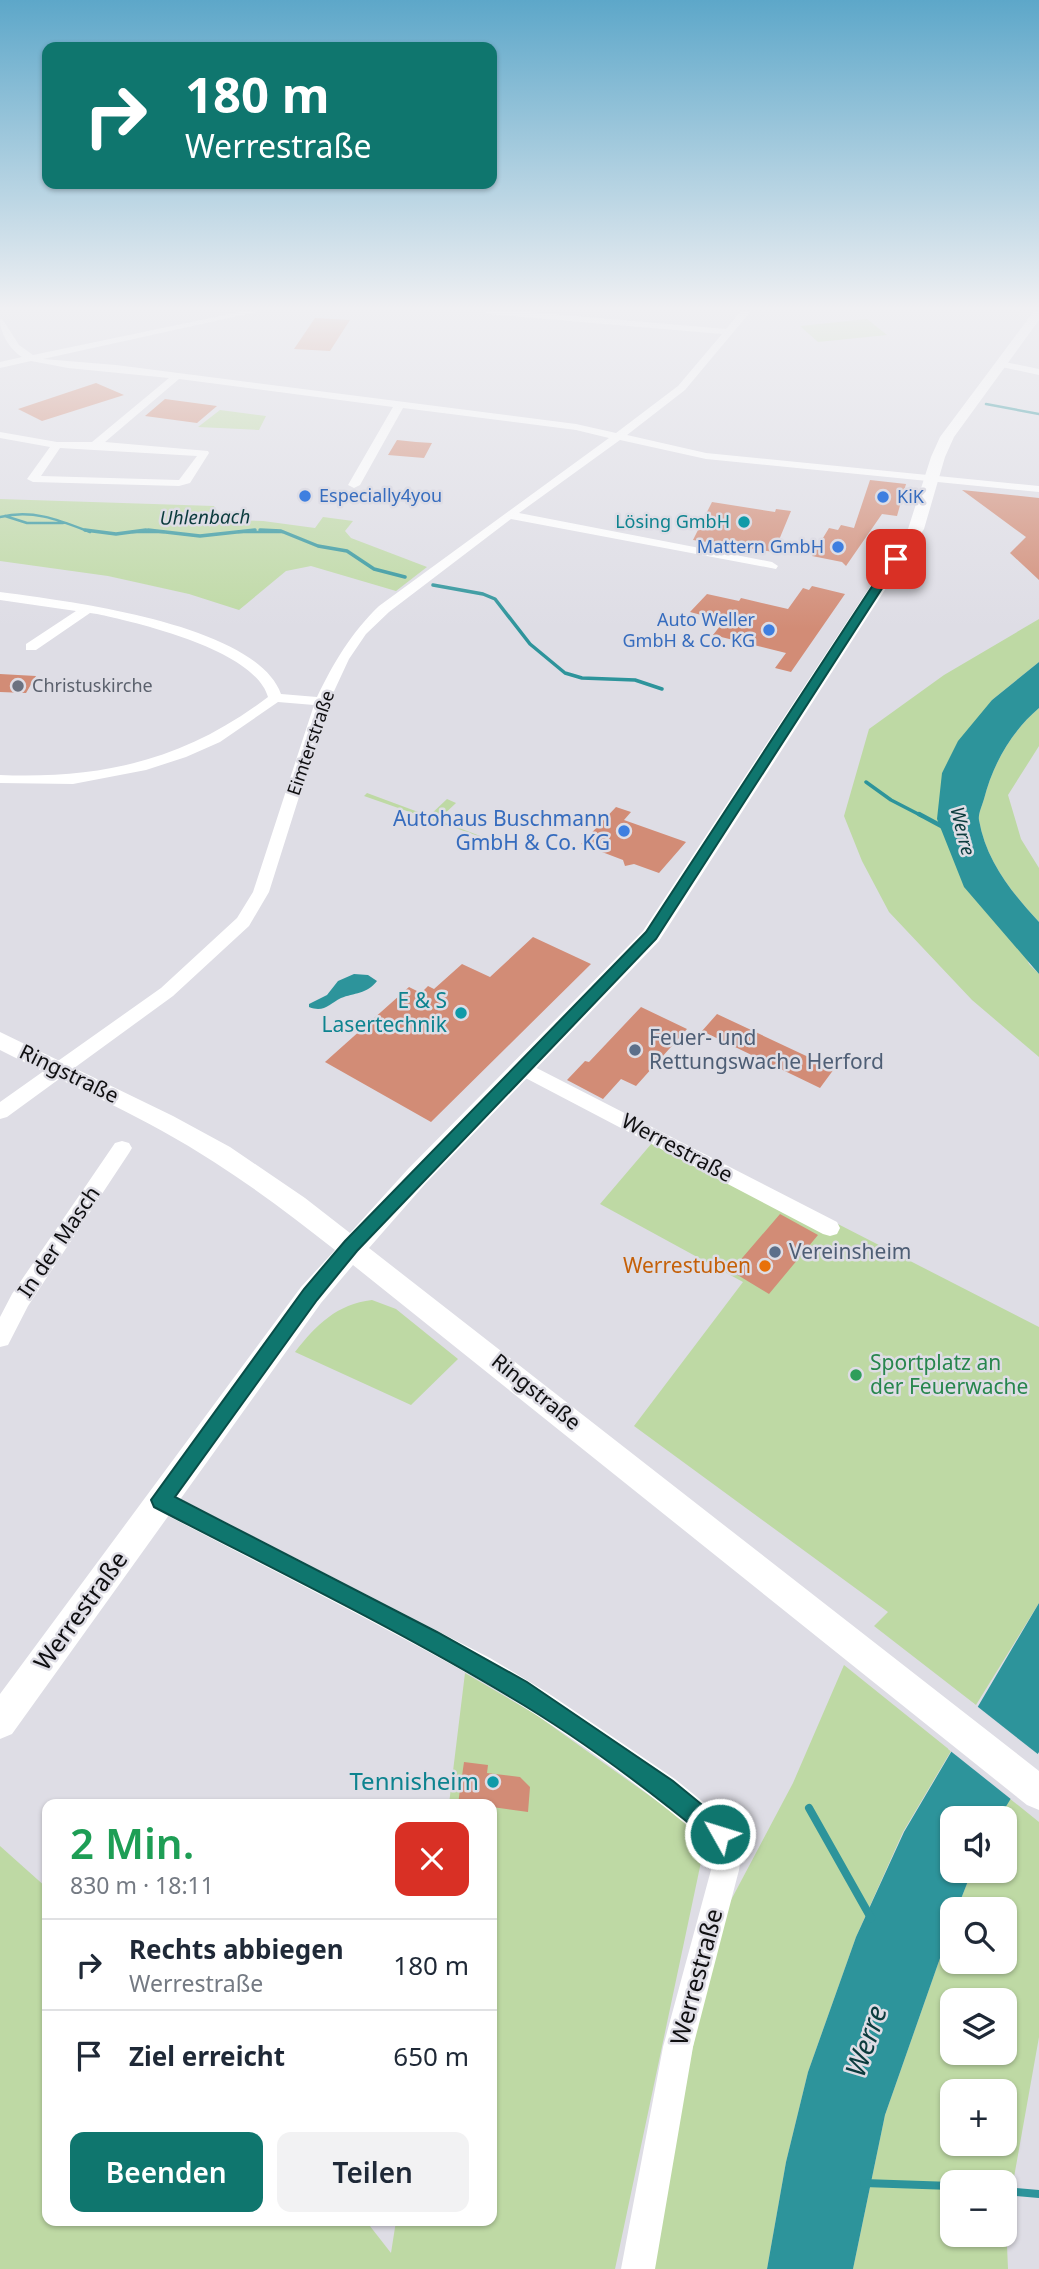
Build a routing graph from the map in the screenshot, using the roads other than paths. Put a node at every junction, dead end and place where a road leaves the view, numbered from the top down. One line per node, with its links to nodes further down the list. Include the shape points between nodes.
1 (128, 417): 9 (street)
2 (393, 417): 11 (street)
3 (495, 417): 7 (street)
4 (645, 417): 7 (street, Eimterstraße)
5 (962, 417): 10 (main road, Werrestraße, via 947,437)
6 (0, 435): 8 (street)
7 (620, 436): 10 (street, via 706,456); 13 (street, Eimterstraße)
8 (57, 445): 9 (street); 9 (street, via 33,479 179,483 186,481 204,453)
9 (95, 445)
10 (932, 478): 12 (street); 22 (main road, Werrestraße, via 916,529 651,936)
11 (354, 485)
12 (1039, 489)
13 (509, 515): 14 (street); 19 (street, Eimterstraße, via 368,624 342,659)
14 (772, 566)
15 (0, 596): 16 (street)
16 (85, 610): 17 (street); 18 (street, via 149,622 213,643 263,676 273,687)
17 (31, 647)
18 (275, 698): 19 (street); 20 (street, via 221,736 158,762 84,778)
19 (322, 702): 23 (street, Eimterstraße, via 261,892 243,922 167,992)
20 (0, 779)
21 (0, 1041): 26 (main road, Ringstraße, via 221,1154)
22 (523, 1068): 25 (street, Werrestraße); 26 (main road, Werrestraße)
23 (0, 1112)
24 (122, 1148): 27 (street, In der Masch, via 20,1300)
25 (830, 1228)
26 (351, 1246): 28 (main road, Werrestraße); 30 (main road, Ringstraße)
27 (0, 1338)
28 (161, 1500): 29 (main road, Werrestraße); 31 (street, Werrestraße, via 539,1702 665,1789 720,1834 728,1849 725,1870 678,2047)
29 (0, 1723)
30 (1039, 1793)
31 (638, 2269)

